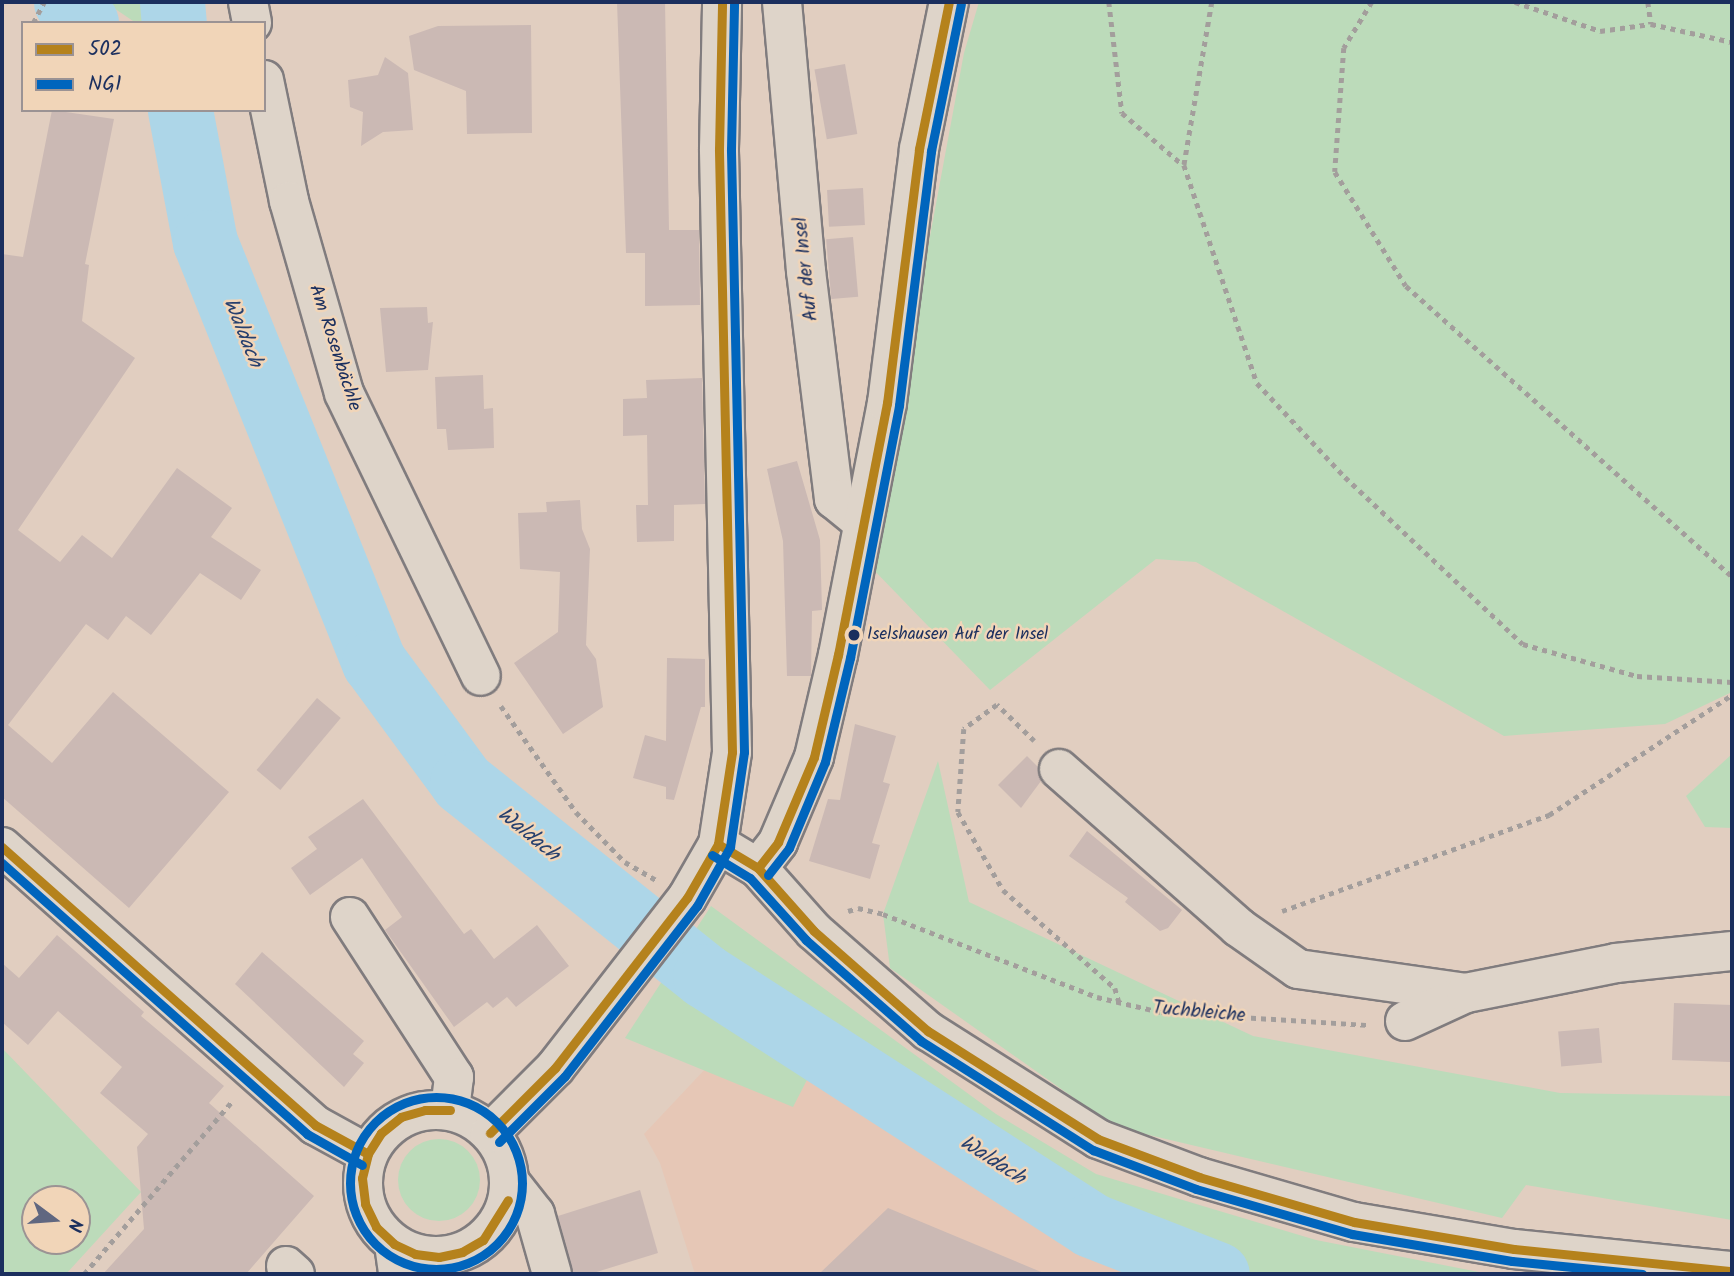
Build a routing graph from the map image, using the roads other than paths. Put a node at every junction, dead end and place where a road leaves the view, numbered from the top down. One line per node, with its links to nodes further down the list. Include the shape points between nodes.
1 (248, 2): 5 (street)
2 (722, 2): 10 (street, via 719,149 732,752)
3 (782, 2): 7 (street, Auf der Insel, via 806,271 834,499)
4 (949, 2): 7 (street, via 919,149 887,403)
5 (252, 21)
6 (266, 90): 8 (street, Am Rosenbächle, via 289,201 344,393)
7 (863, 522): 12 (street, via 814,757 778,842)
8 (481, 676)
9 (1059, 769): 15 (street, via 1238,927 1298,969)
10 (718, 844): 12 (street); 18 (street, via 679,908 626,978 530,1098)
11 (2, 847): 19 (street, via 315,1125)
12 (758, 868): 23 (street, via 814,931 928,1031 1098,1139 1199,1177 1354,1222 1514,1249)
13 (350, 917): 17 (street, via 454,1077)
14 (1732, 951): 15 (street, via 1616,963)
15 (1466, 993): 16 (street)
16 (1405, 1021)
17 (450, 1111): 18 (street, via 472,1119); 19 (street, via 425,1110 401,1117)
18 (490, 1133): 20 (street, via 503,1153)
19 (368, 1153): 21 (street, via 362,1178 365,1204)
20 (509, 1181): 22 (street, via 508,1200 498,1222); 24 (street, via 535,1214)
21 (396, 1259): 22 (street, via 415,1254)
22 (464, 1263)
23 (1732, 1271)
24 (552, 1274)

